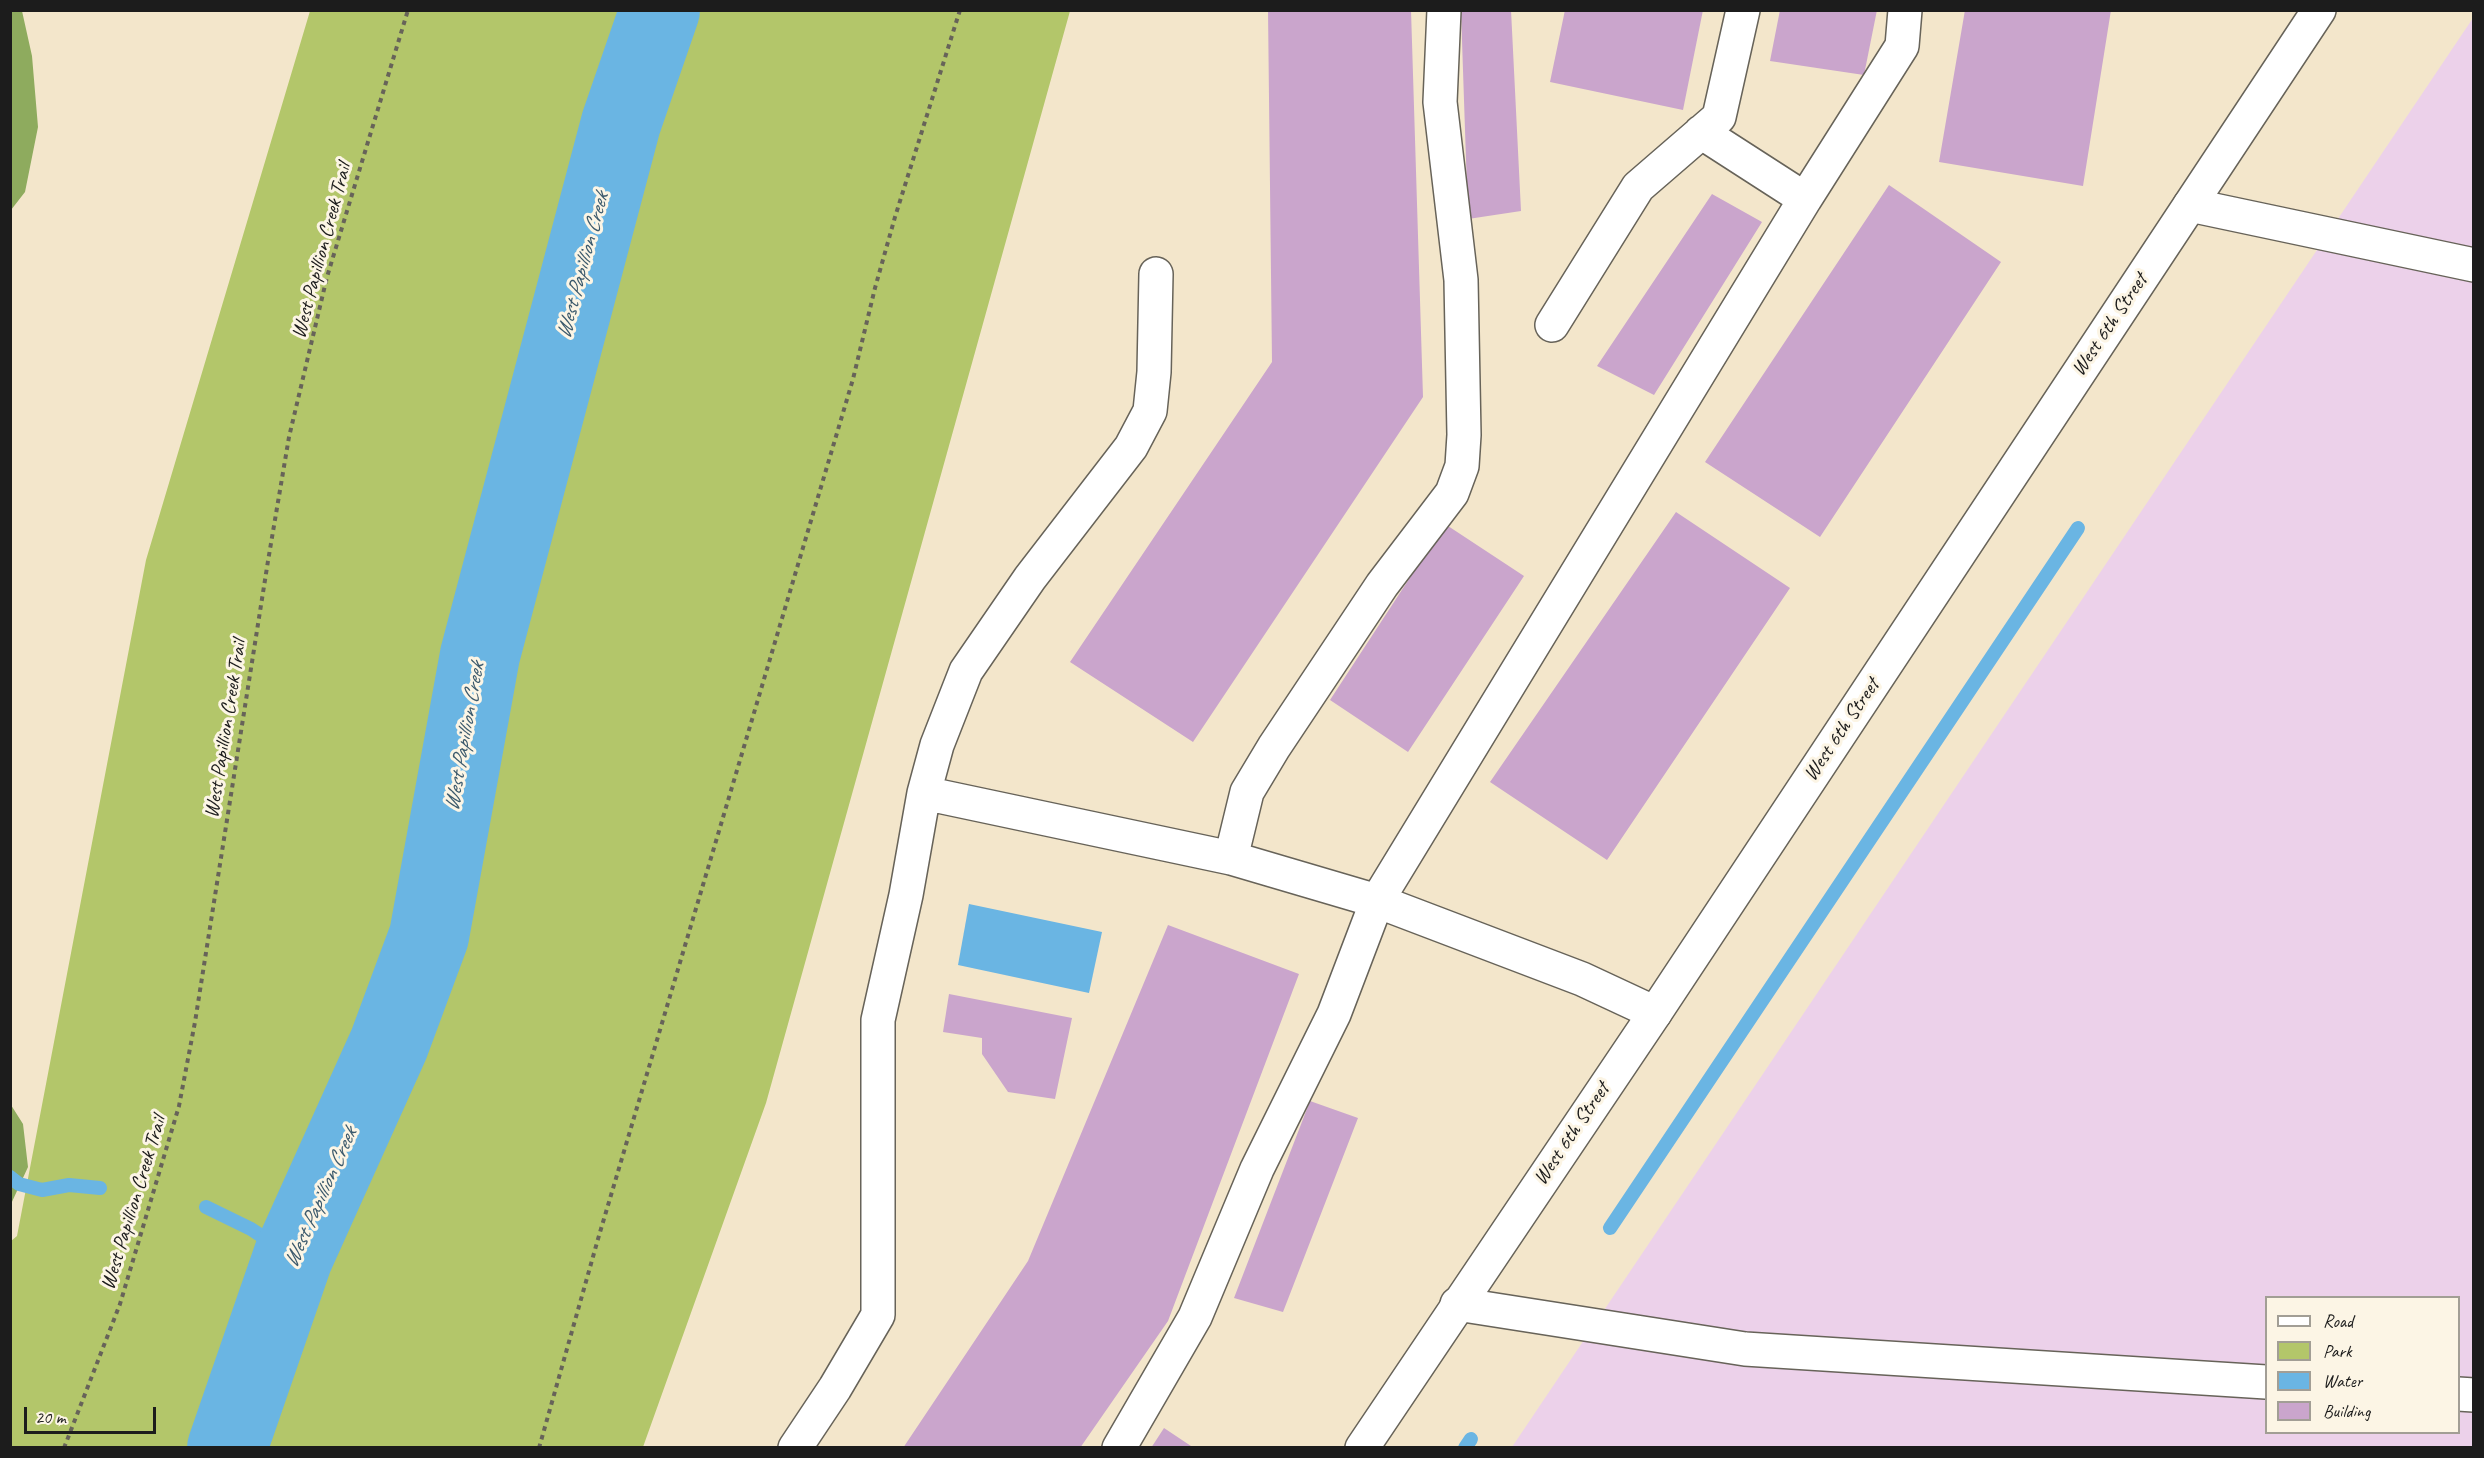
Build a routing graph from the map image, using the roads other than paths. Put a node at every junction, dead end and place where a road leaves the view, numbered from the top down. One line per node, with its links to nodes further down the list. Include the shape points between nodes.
1 (1444, 10): 12 (main road, via 1440,102 1461,280 1462,466 1452,494 1382,585 1247,792)
2 (1743, 10): 5 (main road, via 1719,117)
3 (1905, 10): 6 (main road, via 1902,46)
4 (2319, 10): 7 (main road, West 6th Street)
5 (1701, 132): 6 (main road); 10 (main road, via 1638,187)
6 (1805, 199): 13 (main road)
7 (2190, 205): 8 (main road); 14 (main road, West 6th Street)
8 (2474, 265)
9 (1156, 274): 11 (main road, via 1150,411 1131,447 1030,578 966,671 937,745)
10 (1552, 325)
11 (924, 793): 12 (main road); 17 (main road, via 878,1020 878,1315)
12 (1231, 858): 13 (main road)
13 (1377, 901): 14 (main road, via 1582,979); 18 (main road, via 1334,1014 1257,1169 1195,1317)
14 (1655, 1013): 15 (main road, West 6th Street)
15 (1457, 1304): 16 (main road, via 1745,1349); 19 (main road, West 6th Street)
16 (2265, 1382)
17 (795, 1448)
18 (1119, 1448)
19 (1362, 1448)

